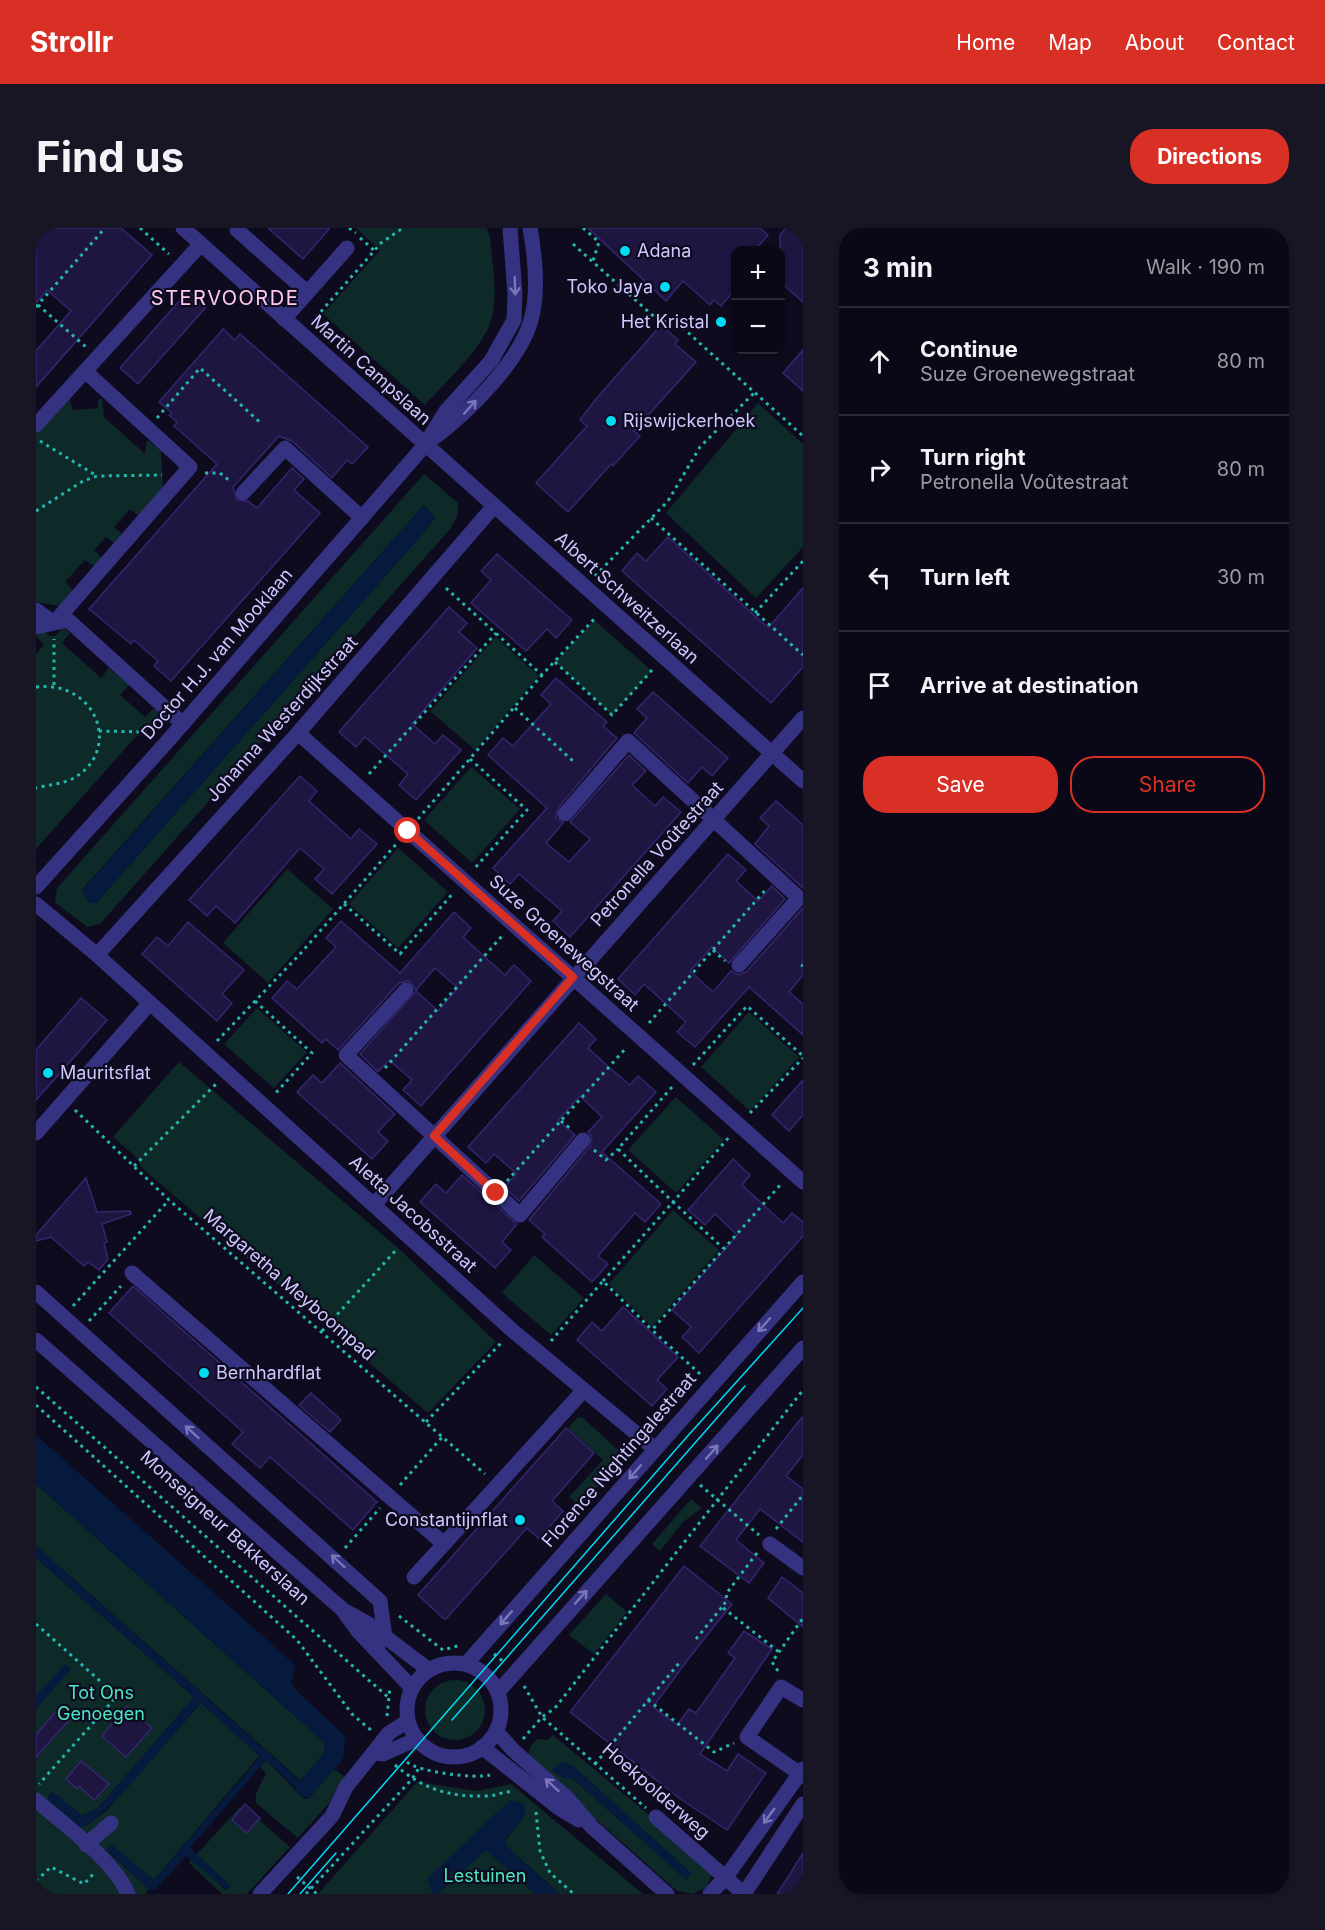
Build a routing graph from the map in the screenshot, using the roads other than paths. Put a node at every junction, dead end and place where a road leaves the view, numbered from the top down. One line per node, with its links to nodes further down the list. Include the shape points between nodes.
1 (183, 228): 5 (street, Martin Campslaan)
2 (510, 228): 11 (street, Doctor H.J. van Mooklaan, one-way to 11, via 514,320 491,361 446,411)
3 (530, 228): 11 (street, Doctor H.J. van Mooklaan, one-way to 3, via 457,422 501,372 523,339 534,297)
4 (237, 230): 7 (street)
5 (201, 244): 8 (street, Martin Campslaan); 9 (street)
6 (347, 248): 7 (street)
7 (307, 292): 8 (street)
8 (284, 319): 11 (street, Martin Campslaan)
9 (85, 371): 10 (street); 16 (street, via 190,466)
10 (36, 425)
11 (425, 445): 13 (street, Albert Schweitzerlaan); 14 (street, Doctor H.J. van Mooklaan)
12 (243, 493): 14 (street, via 285,448)
13 (494, 506): 20 (street, Johanna Westerdijkstraat); 21 (street, Albert Schweitzerlaan)
14 (362, 518): 19 (street, Doctor H.J. van Mooklaan)
15 (36, 610): 16 (street)
16 (54, 622): 17 (street); 19 (street, via 68,620)
17 (36, 627)
18 (803, 718): 21 (street, Petronella Voûtestraat)
19 (183, 724): 25 (street, Doctor H.J. van Mooklaan)
20 (298, 733): 27 (street, Johanna Westerdijkstraat); 29 (street, Suze Groenewegstraat)
21 (772, 753): 22 (street, Albert Schweitzerlaan); 24 (street, Petronella Voûtestraat)
22 (803, 781)
23 (565, 814): 24 (street, via 628,741)
24 (713, 819): 28 (street, via 799,898); 29 (street, Petronella Voûtestraat)
25 (36, 887)
26 (36, 904): 27 (street, Aletta Jacobsstraat)
27 (97, 955): 31 (street, Aletta Jacobsstraat)
28 (739, 965)
29 (573, 977): 33 (street, Petronella Voûtestraat); 35 (street, Suze Groenewegstraat)
30 (406, 990): 33 (street, via 346,1055)
31 (150, 1003): 32 (street); 36 (street, Aletta Jacobsstraat)
32 (36, 1133)
33 (434, 1136): 34 (street, via 520,1215); 36 (street, Petronella Voûtestraat)
34 (583, 1140)
35 (797, 1177)
36 (374, 1205): 42 (street, Aletta Jacobsstraat)
37 (132, 1273): 45 (street)
38 (803, 1282): 43 (street, Florence Nightingalestraat, one-way to 43)
39 (36, 1292): 48 (street, one-way to 39, via 380,1601)
40 (36, 1340): 48 (street, Monseigneur Bekkerslaan)
41 (803, 1348): 52 (street, one-way to 41)
42 (583, 1391): 43 (street, Aletta Jacobsstraat); 45 (street)
43 (655, 1449): 49 (street, Florence Nightingalestraat, one-way to 49)
44 (768, 1542): 46 (street)
45 (444, 1544): 47 (street)
46 (803, 1568)
47 (414, 1577)
48 (380, 1642): 50 (street, Monseigneur Bekkerslaan); 51 (street, Monseigneur Bekkerslaan)
49 (466, 1664): 50 (street, via 447,1664); 52 (street, via 482,1671)
50 (429, 1670): 51 (street)
51 (412, 1688): 54 (street)
52 (498, 1692): 55 (street, via 501,1718)
53 (803, 1700): 59 (street, via 781,1686 747,1737)
54 (408, 1721): 56 (street); 58 (street, via 389,1733)
55 (496, 1731): 57 (street); 64 (street, one-way to 55)
56 (417, 1739): 57 (street, via 433,1751 454,1757); 58 (street)
57 (482, 1747): 64 (street, via 559,1808)
58 (379, 1751): 68 (street, via 346,1787 332,1816)
59 (802, 1773): 66 (street, one-way to 66)
60 (36, 1800): 65 (street)
61 (803, 1804): 71 (street)
62 (656, 1817): 66 (street, Hoekpolderweg)
63 (111, 1823): 65 (street)
64 (592, 1827): 69 (street)
65 (86, 1845): 67 (street, via 119,1878)
66 (726, 1877): 70 (street); 71 (street, Hoekpolderweg)
67 (128, 1894)
68 (260, 1894)
69 (667, 1894)
70 (711, 1894)
71 (744, 1894)

